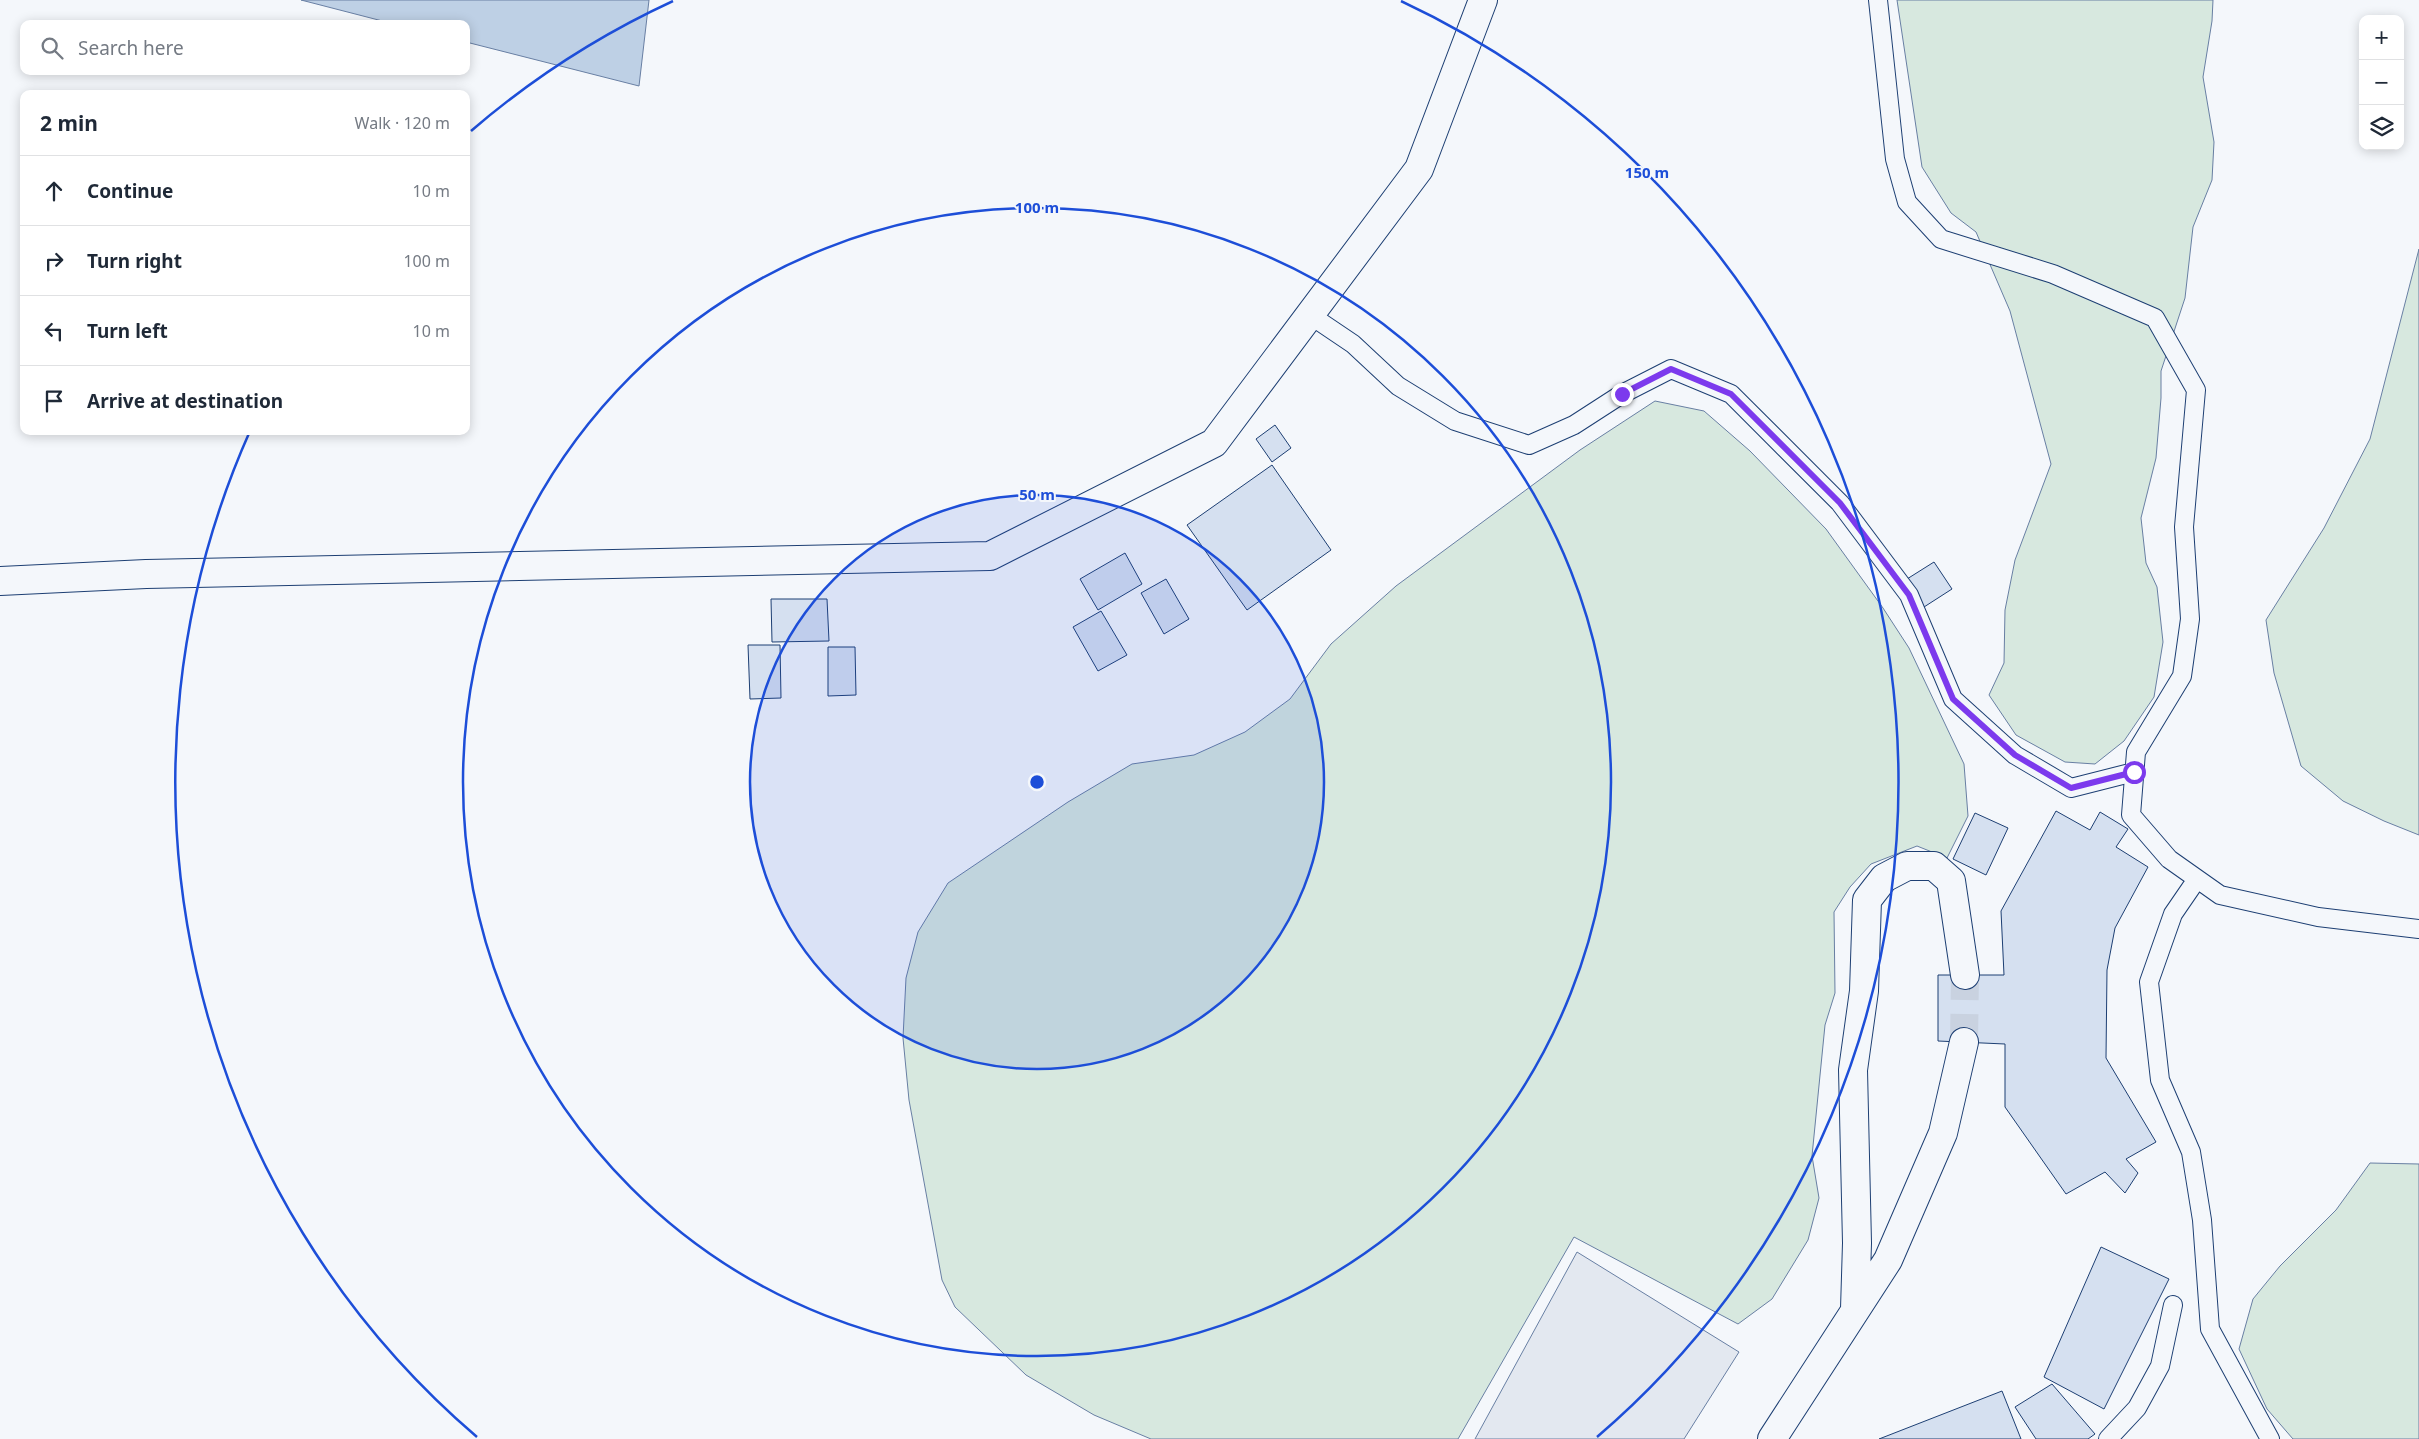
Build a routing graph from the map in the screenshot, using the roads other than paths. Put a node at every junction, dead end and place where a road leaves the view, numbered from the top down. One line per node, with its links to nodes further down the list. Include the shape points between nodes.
1 (1483, 0): 3 (street, via 1419,169)
2 (1878, 0): 5 (lane, via 1895,159 1906,202 1941,239 2053,274 2155,318 2196,390 2184,527 2190,619 2182,676 2136,752)
3 (1310, 315): 4 (street, via 1214,443 990,556 146,574); 5 (lane, via 1353,344 1398,386 1455,421 1529,445 1574,425 1622,394 1671,369 1731,394 1840,503 1909,595 1953,699 2015,755 2071,788)
4 (0, 581)
5 (2134, 772): 6 (lane, via 2131,815 2169,859)
6 (2197, 879): 7 (lane, via 2220,895 2318,917); 14 (lane, via 2173,914 2149,982 2160,1080 2192,1152 2202,1220 2210,1329)
7 (2419, 930)
8 (1964, 975): 11 (street, via 1951,881 1934,866 1907,866 1884,878 1867,900 1864,991 1853,1070 1857,1243)
9 (1964, 1042): 11 (street, via 1943,1133 1888,1260)
10 (2173, 1305): 13 (lane, via 2160,1366 2137,1408)
11 (1855, 1309): 12 (street)
12 (1772, 1439)
13 (2108, 1439)
14 (2270, 1439)

